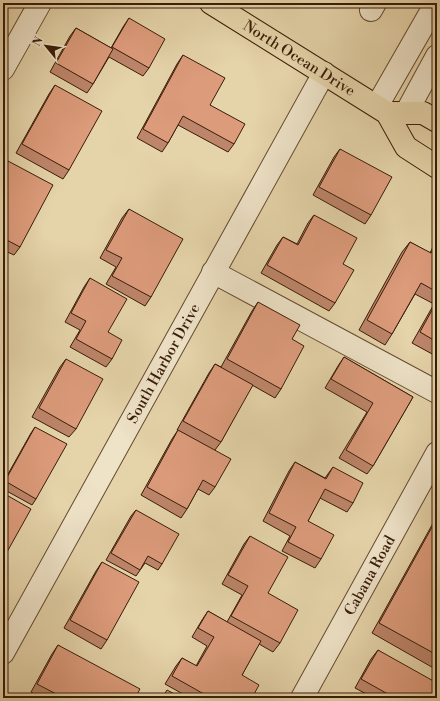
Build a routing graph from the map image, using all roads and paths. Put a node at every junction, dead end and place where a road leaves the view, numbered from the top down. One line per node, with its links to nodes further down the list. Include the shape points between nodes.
1 (40, 3): 5 (street)
2 (211, 3): 6 (main road, North Ocean Drive)
3 (436, 3): 7 (street)
4 (437, 56): 7 (street)
5 (3, 69)
6 (324, 73): 7 (main road, North Ocean Drive); 10 (street, South Harbor Drive)
7 (390, 111): 8 (main road, North Ocean Drive, via 423,113); 9 (main road, North Ocean Drive, via 406,147)
8 (437, 121)
9 (437, 166)
10 (213, 272): 11 (street); 13 (street, South Harbor Drive)
11 (437, 392)
12 (437, 453): 14 (street, Cabana Road)
13 (3, 653)
14 (302, 698)

